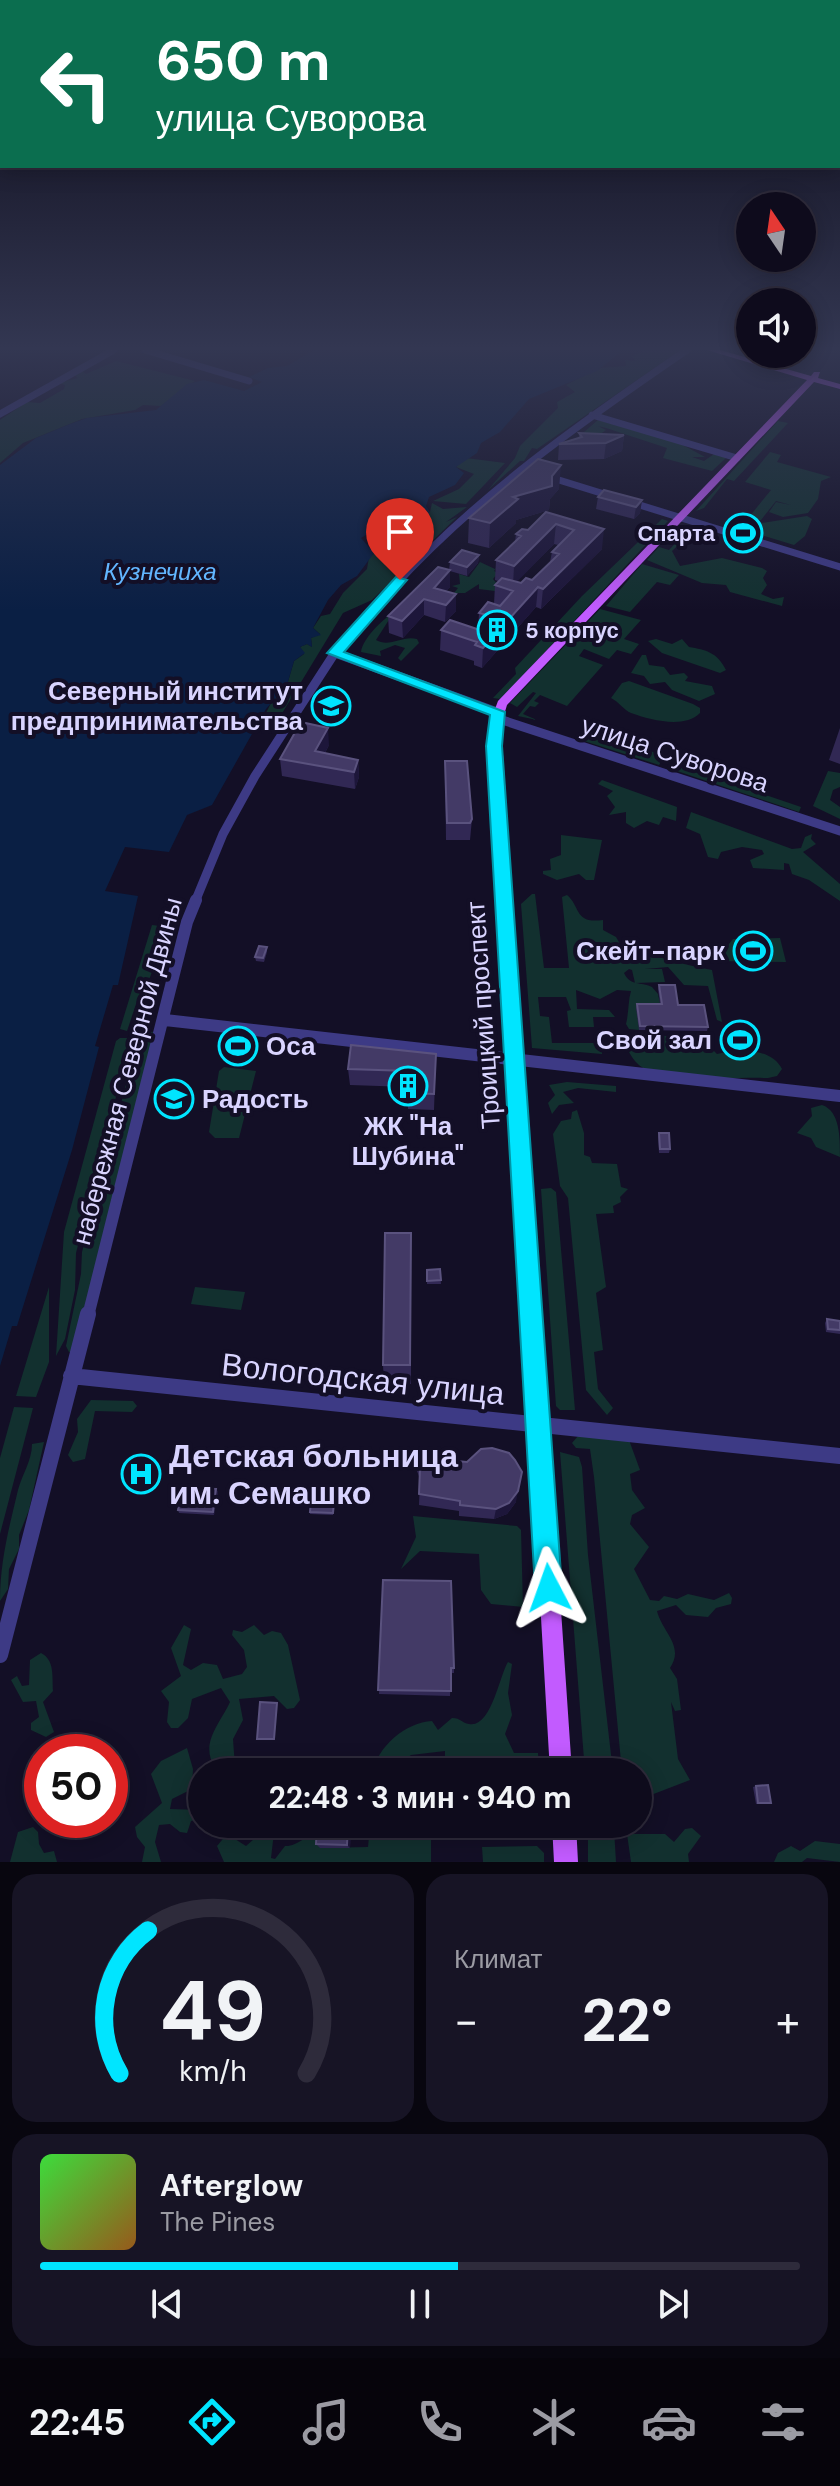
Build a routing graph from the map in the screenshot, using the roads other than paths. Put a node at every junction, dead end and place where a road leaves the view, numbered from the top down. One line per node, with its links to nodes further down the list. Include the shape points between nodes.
1 (564, 437): 5 (street, набережная Северной Двины)
2 (666, 437): 4 (street)
3 (757, 437): 4 (main road)
4 (737, 458): 6 (main road)
5 (523, 469): 6 (street); 8 (street, набережная Северной Двины, via 400,580)
6 (681, 518): 7 (street); 9 (main road)
7 (840, 567)
8 (335, 653): 9 (street, улица Суворова); 11 (street, набережная Северной Двины, via 223,834 187,922)
9 (497, 715): 10 (street, улица Суворова); 12 (main road, Троицкий проспект, via 494,746)
10 (840, 831)
11 (165, 1020): 12 (street); 14 (street, набережная Северной Двины)
12 (514, 1059): 13 (street); 15 (main road, Троицкий проспект)
13 (840, 1096)
14 (71, 1376): 15 (street, Вологодская улица, via 407,1415); 17 (street, набережная Северной Двины)
15 (538, 1424): 16 (street, Вологодская улица); 18 (main road, Троицкий проспект)
16 (840, 1456)
17 (0, 1655)
18 (560, 1758)
19 (565, 1838): 20 (main road)
20 (566, 1862)

